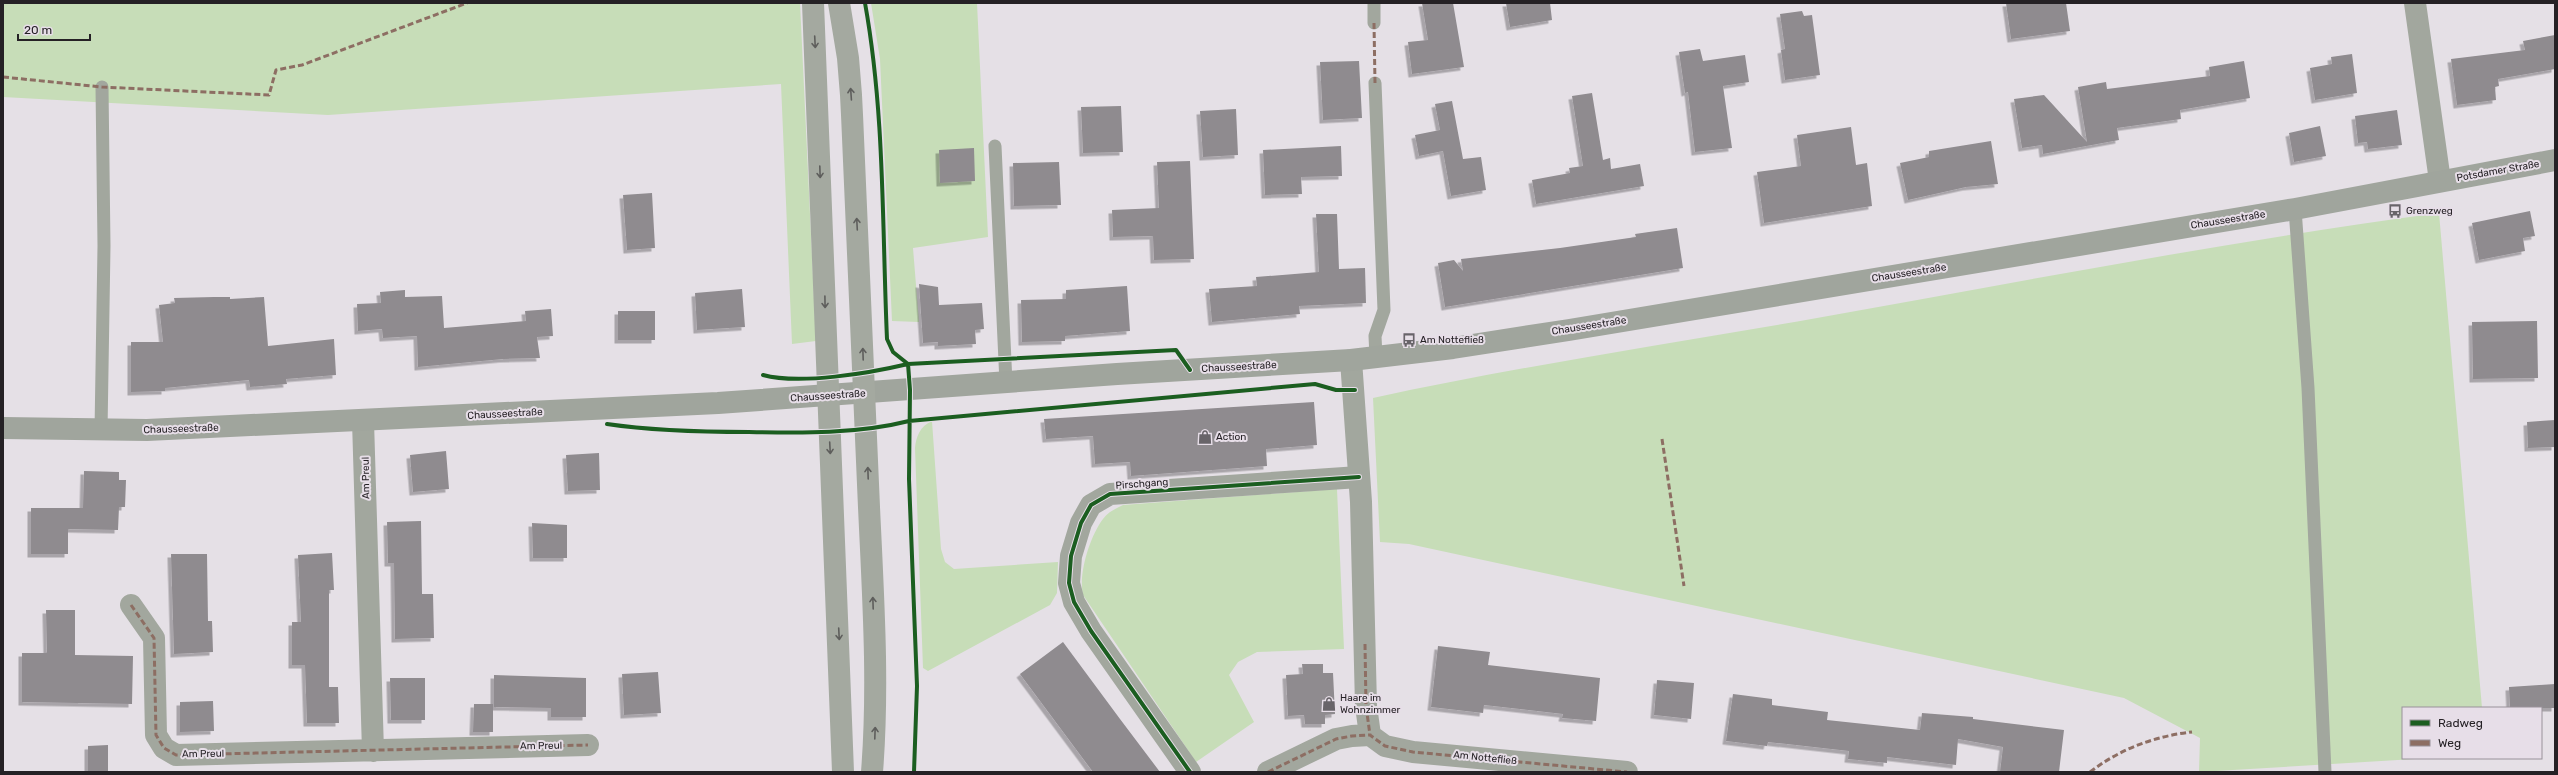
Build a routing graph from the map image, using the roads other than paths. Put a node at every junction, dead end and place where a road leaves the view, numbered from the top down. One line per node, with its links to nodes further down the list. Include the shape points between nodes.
1 (813, 3): 16 (main road, one-way to 16)
2 (839, 3): 15 (main road, one-way to 2, via 851,95)
3 (1374, 3): 5 (lane)
4 (2415, 3): 10 (street)
5 (1374, 23)
6 (1375, 83): 12 (lane, via 1384,310 1374,336)
7 (102, 87): 19 (lane, via 104,246)
8 (995, 146): 14 (lane)
9 (2555, 160): 10 (main road, Potsdamer Straße)
10 (2440, 181): 11 (main road, Chausseestraße)
11 (2295, 209): 12 (main road, Chausseestraße, via 1562,331); 31 (lane, via 2308,388)
12 (1376, 357): 13 (main road, Chausseestraße)
13 (1351, 360): 14 (main road, Chausseestraße); 20 (street)
14 (1006, 383): 15 (main road, Chausseestraße)
15 (865, 393): 16 (main road, Chausseestraße); 27 (main road, one-way to 15, via 875,732 874,634)
16 (828, 396): 17 (main road, Chausseestraße); 26 (main road, one-way to 26)
17 (363, 421): 19 (main road, Chausseestraße); 24 (street, Am Preul)
18 (3, 428): 19 (main road, Chausseestraße)
19 (101, 431)
20 (1359, 477): 22 (street, via 1366,706); 28 (street, Pirschgang, via 1110,494 1091,505 1081,523 1069,568 1069,583 1074,602 1091,631)
21 (131, 605): 24 (street, Am Preul, via 154,638 156,735 164,748 176,755)
22 (1370, 735): 25 (street, Am Nottefließ, via 1385,746 1413,752); 29 (street, via 1336,739)
23 (588, 745): 24 (street, Am Preul)
24 (373, 750)
25 (1555, 769): 30 (street, Am Nottefließ)
26 (843, 772)
27 (872, 772)
28 (1190, 772)
29 (1268, 772)
30 (1627, 772)
31 (2325, 772)

